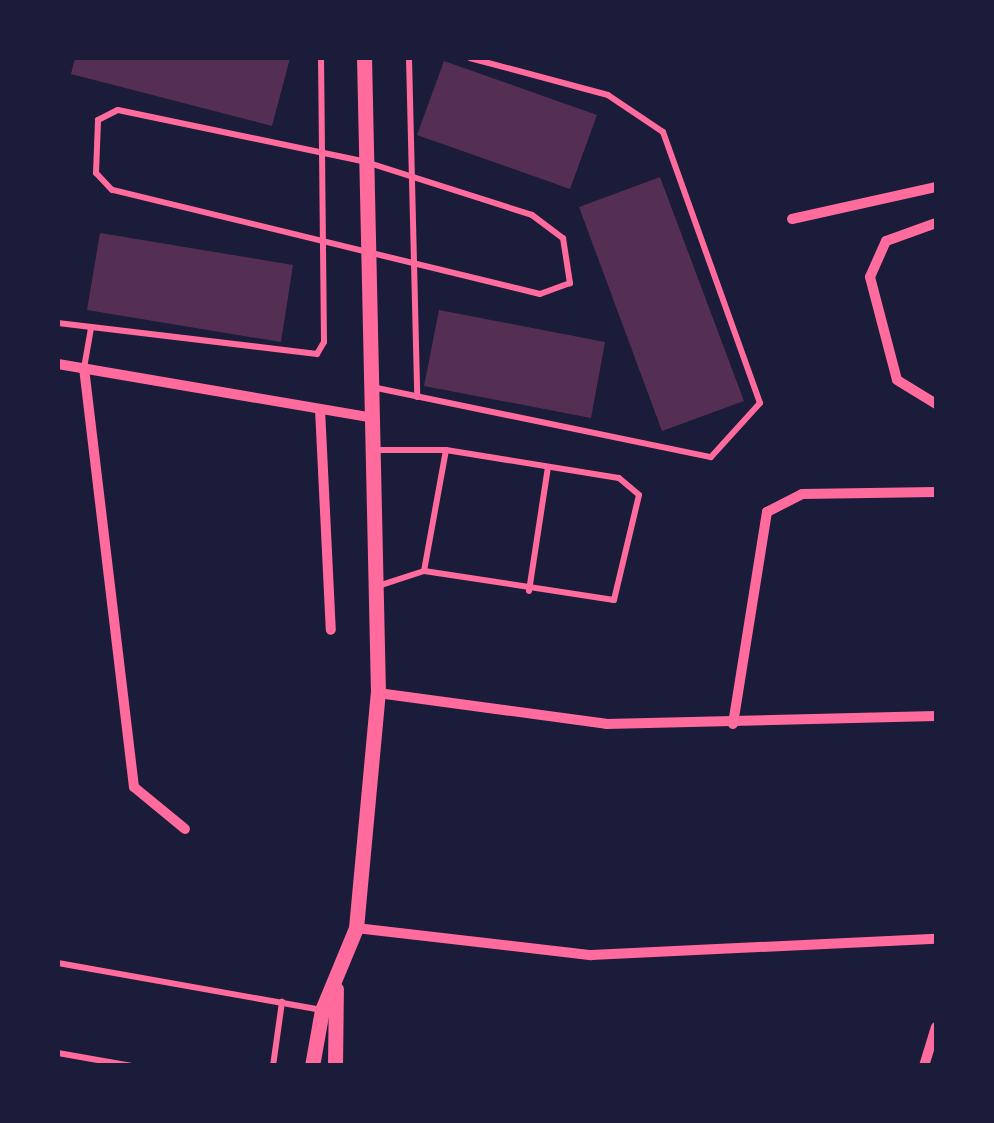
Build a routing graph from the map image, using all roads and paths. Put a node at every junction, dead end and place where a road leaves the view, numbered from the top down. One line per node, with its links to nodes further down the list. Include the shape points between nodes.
1 (321, 58): 5 (lane)
2 (364, 58): 6 (street)
3 (409, 58): 7 (lane)
4 (470, 58): 19 (lane, via 608,95 664,132 760,403 711,457)
5 (323, 152): 6 (lane); 11 (lane); 11 (lane, via 118,110 98,120 96,173 112,190)
6 (366, 162): 7 (lane); 12 (street)
7 (411, 174): 13 (lane); 13 (lane, via 550,224 572,272 564,290 540,294)
8 (936, 188): 9 (street)
9 (792, 219)
10 (936, 222): 20 (street, via 886,241 870,277 897,380)
11 (324, 238): 12 (lane); 15 (lane, via 324,342 310,357)
12 (367, 249): 13 (lane); 18 (street)
13 (412, 261): 19 (lane)
14 (58, 323): 15 (lane)
15 (91, 330): 17 (lane)
16 (58, 364): 17 (street)
17 (84, 368): 21 (street); 34 (street, via 134,787)
18 (367, 386): 19 (lane); 22 (street)
19 (417, 398)
20 (936, 404)
21 (320, 408): 22 (street); 30 (street)
22 (367, 417): 23 (street)
23 (369, 450): 24 (lane); 28 (street)
24 (446, 450): 25 (lane); 27 (lane)
25 (548, 466): 29 (lane); 29 (lane, via 620,478 639,495 614,600)
26 (936, 492): 33 (street, via 802,494 767,512)
27 (424, 571): 28 (lane); 29 (lane)
28 (372, 588): 31 (street)
29 (529, 591)
30 (331, 630)
31 (378, 693): 33 (street, via 606,724); 35 (street)
32 (936, 716): 33 (street)
33 (733, 724)
34 (185, 829)
35 (356, 928): 36 (street, via 591,955); 38 (street)
36 (936, 939)
37 (58, 963): 39 (lane)
38 (336, 989): 40 (street); 41 (street)
39 (282, 1002): 40 (lane); 45 (lane)
40 (322, 1010): 41 (lane); 46 (street)
41 (339, 1013): 47 (street)
42 (936, 1026): 48 (street)
43 (58, 1054): 44 (lane)
44 (132, 1066)
45 (272, 1066)
46 (312, 1066)
47 (335, 1066)
48 (924, 1066)

